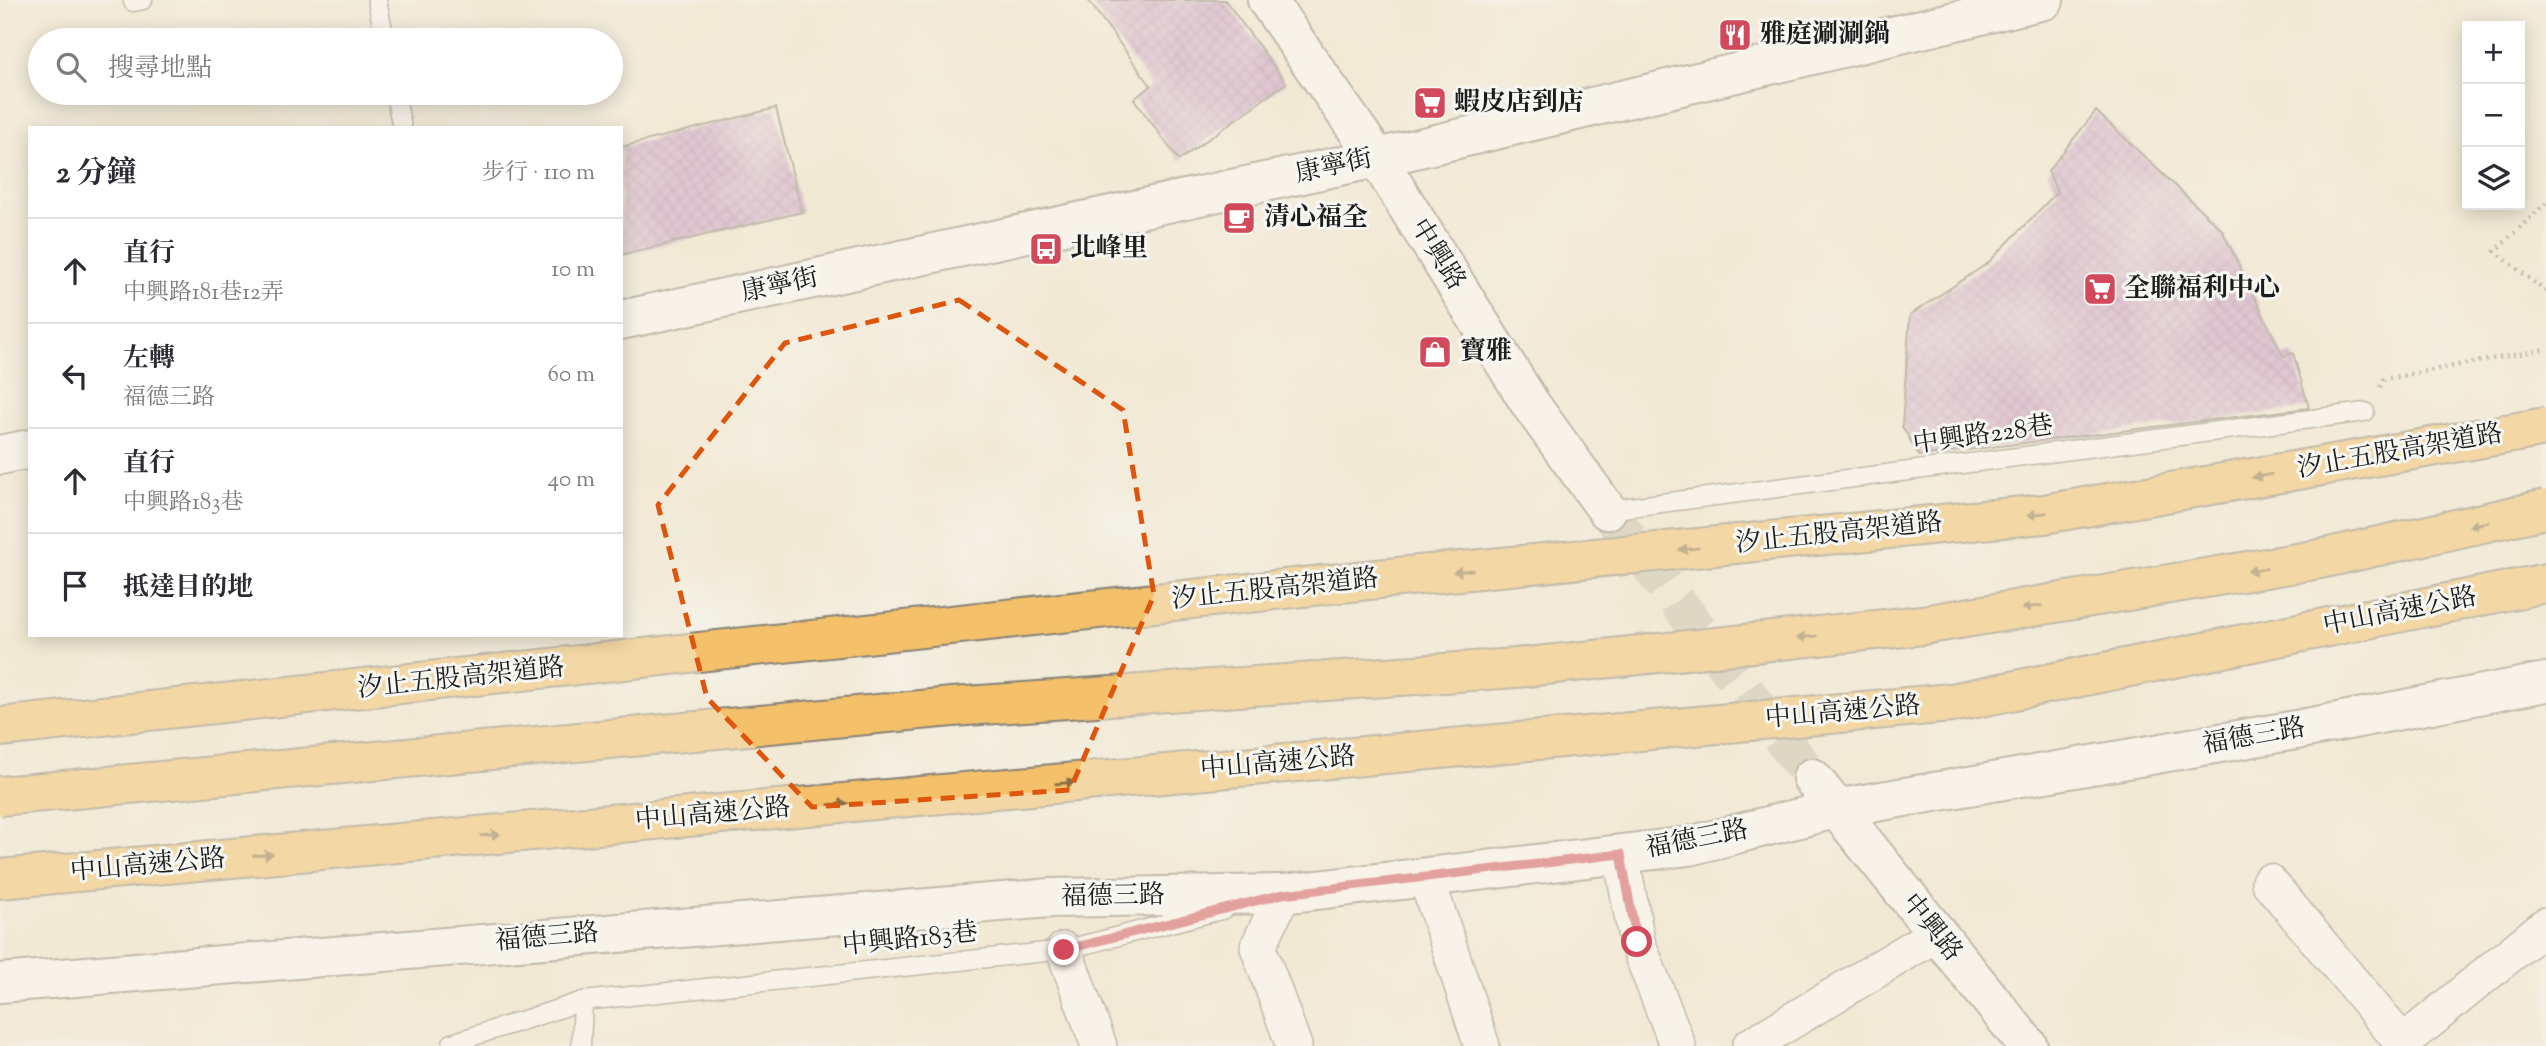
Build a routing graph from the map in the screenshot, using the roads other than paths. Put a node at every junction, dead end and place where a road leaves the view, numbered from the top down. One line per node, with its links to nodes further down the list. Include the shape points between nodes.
1 (377, 0): 4 (lane)
2 (1268, 0): 7 (street, 中興路)
3 (2044, 0): 7 (street, 康寧街)
4 (383, 28)
5 (397, 105): 6 (lane)
6 (402, 126)
7 (1377, 158): 8 (street, 康寧街); 14 (street, 中興路, via 1531,405)
8 (623, 320)
9 (2365, 412): 14 (lane, 中興路228巷)
10 (2546, 427): 17 (highway, 汐止五股高架道路, one-way to 17, bridge, via 2044,514 1378,579)
11 (28, 449): 12 (street)
12 (0, 455)
13 (2546, 509): 19 (highway, one-way to 19, bridge, via 2320,559 1923,625 1516,668 952,707)
14 (1607, 510)
15 (2546, 583): 23 (highway, 中山高速公路, one-way to 15, via 1951,703)
16 (2546, 682): 20 (street, 福德三路)
17 (0, 727)
18 (1812, 778): 20 (street, 中興路)
19 (0, 796)
20 (1835, 809): 21 (street, 福德三路, via 1689,846); 27 (street, 中興路)
21 (1621, 854): 22 (street, 福德三路); 37 (street, via 1637,942)
22 (1426, 877): 25 (street, 福德三路); 36 (street)
23 (0, 879)
24 (2269, 882): 32 (street)
25 (1283, 894): 28 (lane, 中興路183巷); 29 (street, 福德三路, via 1051,898); 35 (street, via 1258,947)
26 (2546, 925): 32 (street)
27 (1936, 934): 38 (street); 39 (street, 中興路)
28 (1064, 950): 30 (lane, 中興路183巷); 34 (street)
29 (0, 983)
30 (583, 1001): 31 (lane, 中興路183巷); 33 (lane)
31 (452, 1043)
32 (2402, 1045)
33 (581, 1046)
34 (1099, 1046)
35 (1294, 1046)
36 (1482, 1046)
37 (1678, 1046)
38 (1751, 1046)
39 (2028, 1046)

